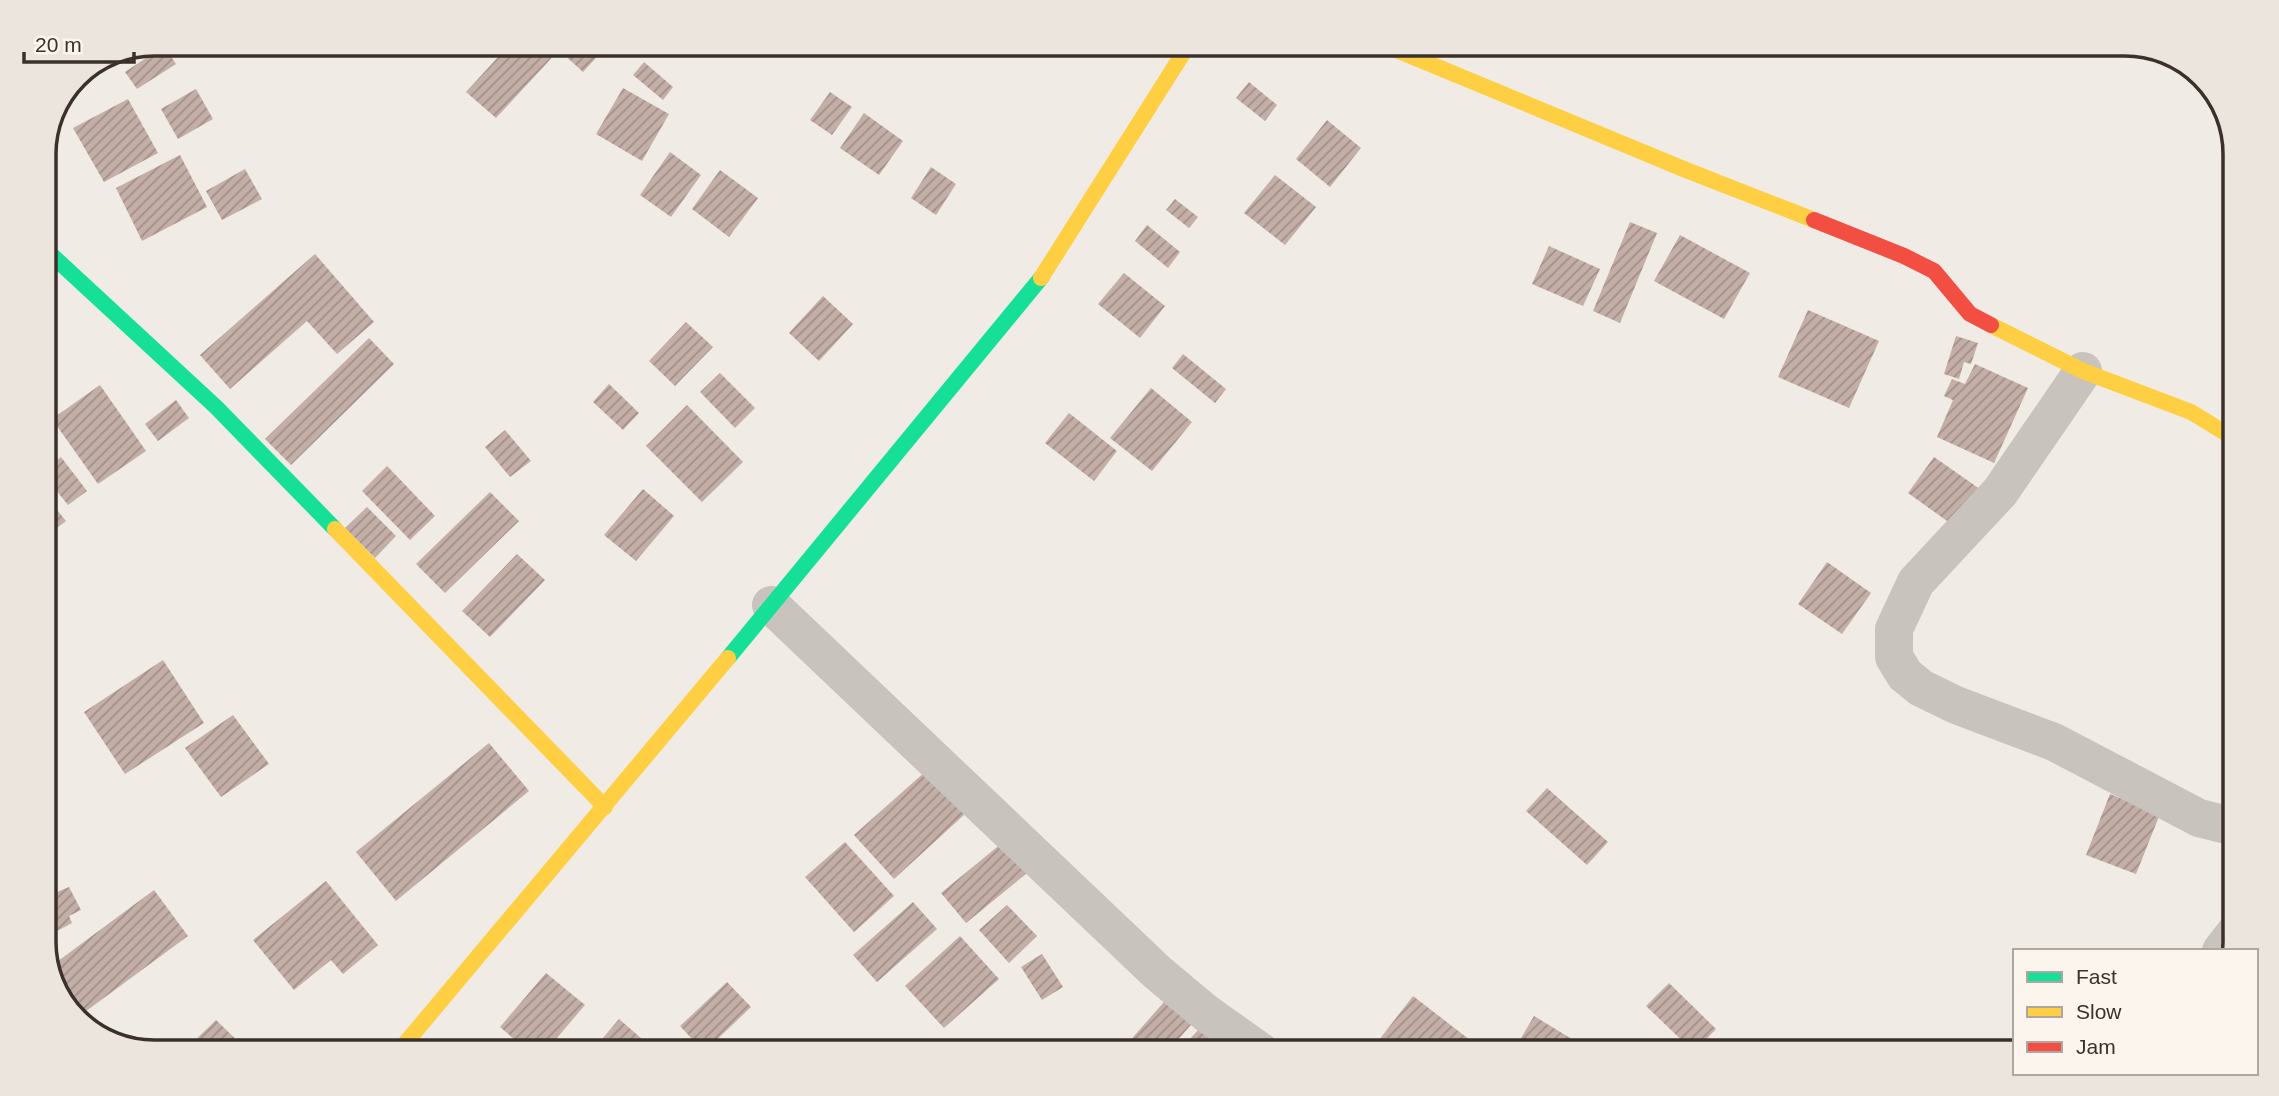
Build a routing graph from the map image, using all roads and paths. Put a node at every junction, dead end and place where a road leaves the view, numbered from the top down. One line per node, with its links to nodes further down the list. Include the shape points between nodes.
1 (1181, 56): 6 (street, via 1043,275)
2 (1411, 56): 4 (street, via 1905,256 1934,271 1970,314)
3 (56, 259): 7 (street, via 216,407)
4 (2083, 371): 5 (street, via 2191,412); 8 (street, via 2000,492 1916,582 1894,629 1894,657 1905,675 1921,688 2054,743 2199,818)
5 (2223, 432)
6 (771, 605): 7 (street); 10 (street, via 1157,972)
7 (605, 807): 9 (street)
8 (2223, 824)
9 (408, 1040)
10 (1244, 1040)

